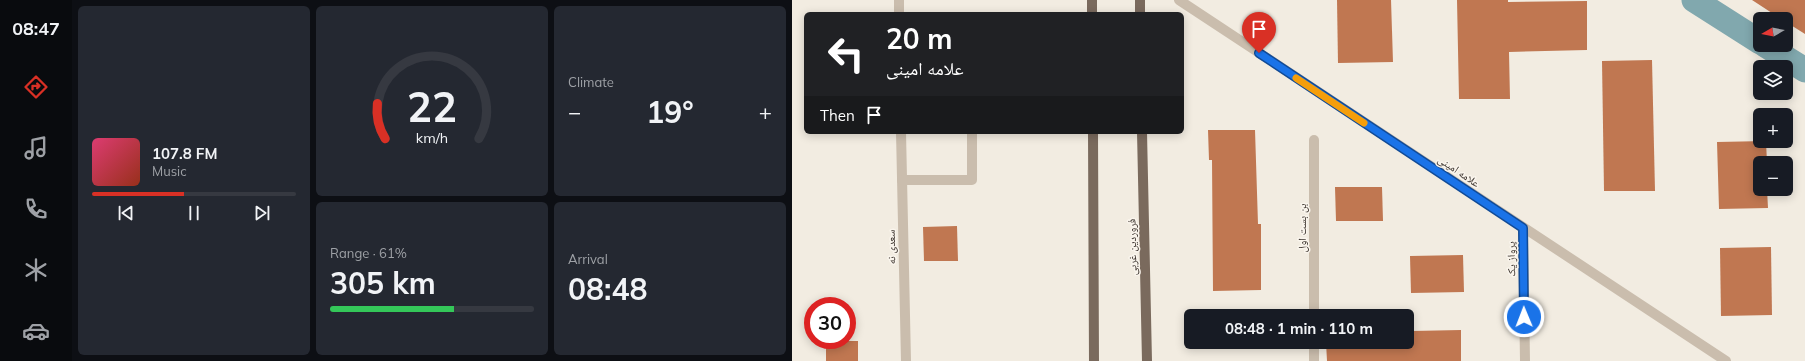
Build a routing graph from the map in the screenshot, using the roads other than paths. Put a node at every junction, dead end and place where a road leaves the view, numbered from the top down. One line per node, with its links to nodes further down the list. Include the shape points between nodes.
1 (899, 0): 5 (street)
2 (1092, 0): 6 (main road)
3 (1140, 0): 7 (main road)
4 (1179, 0): 14 (street, علامه امینی)
5 (899, 12)
6 (1092, 12)
7 (1140, 12)
8 (901, 134): 13 (street, سعدی نه)
9 (972, 134): 13 (street, via 972,180)
10 (1093, 134): 18 (main road)
11 (1142, 134): 19 (main road, فروردین غربی)
12 (1314, 140): 15 (street, بن بست اول)
13 (902, 180): 17 (street, سعدی نه)
14 (1523, 228): 21 (street, پرواز یک); 22 (street, علامه امینی)
15 (1314, 309)
16 (1314, 349): 20 (street)
17 (906, 361)
18 (1094, 361)
19 (1147, 361)
20 (1314, 361)
21 (1525, 361)
22 (1726, 361)

